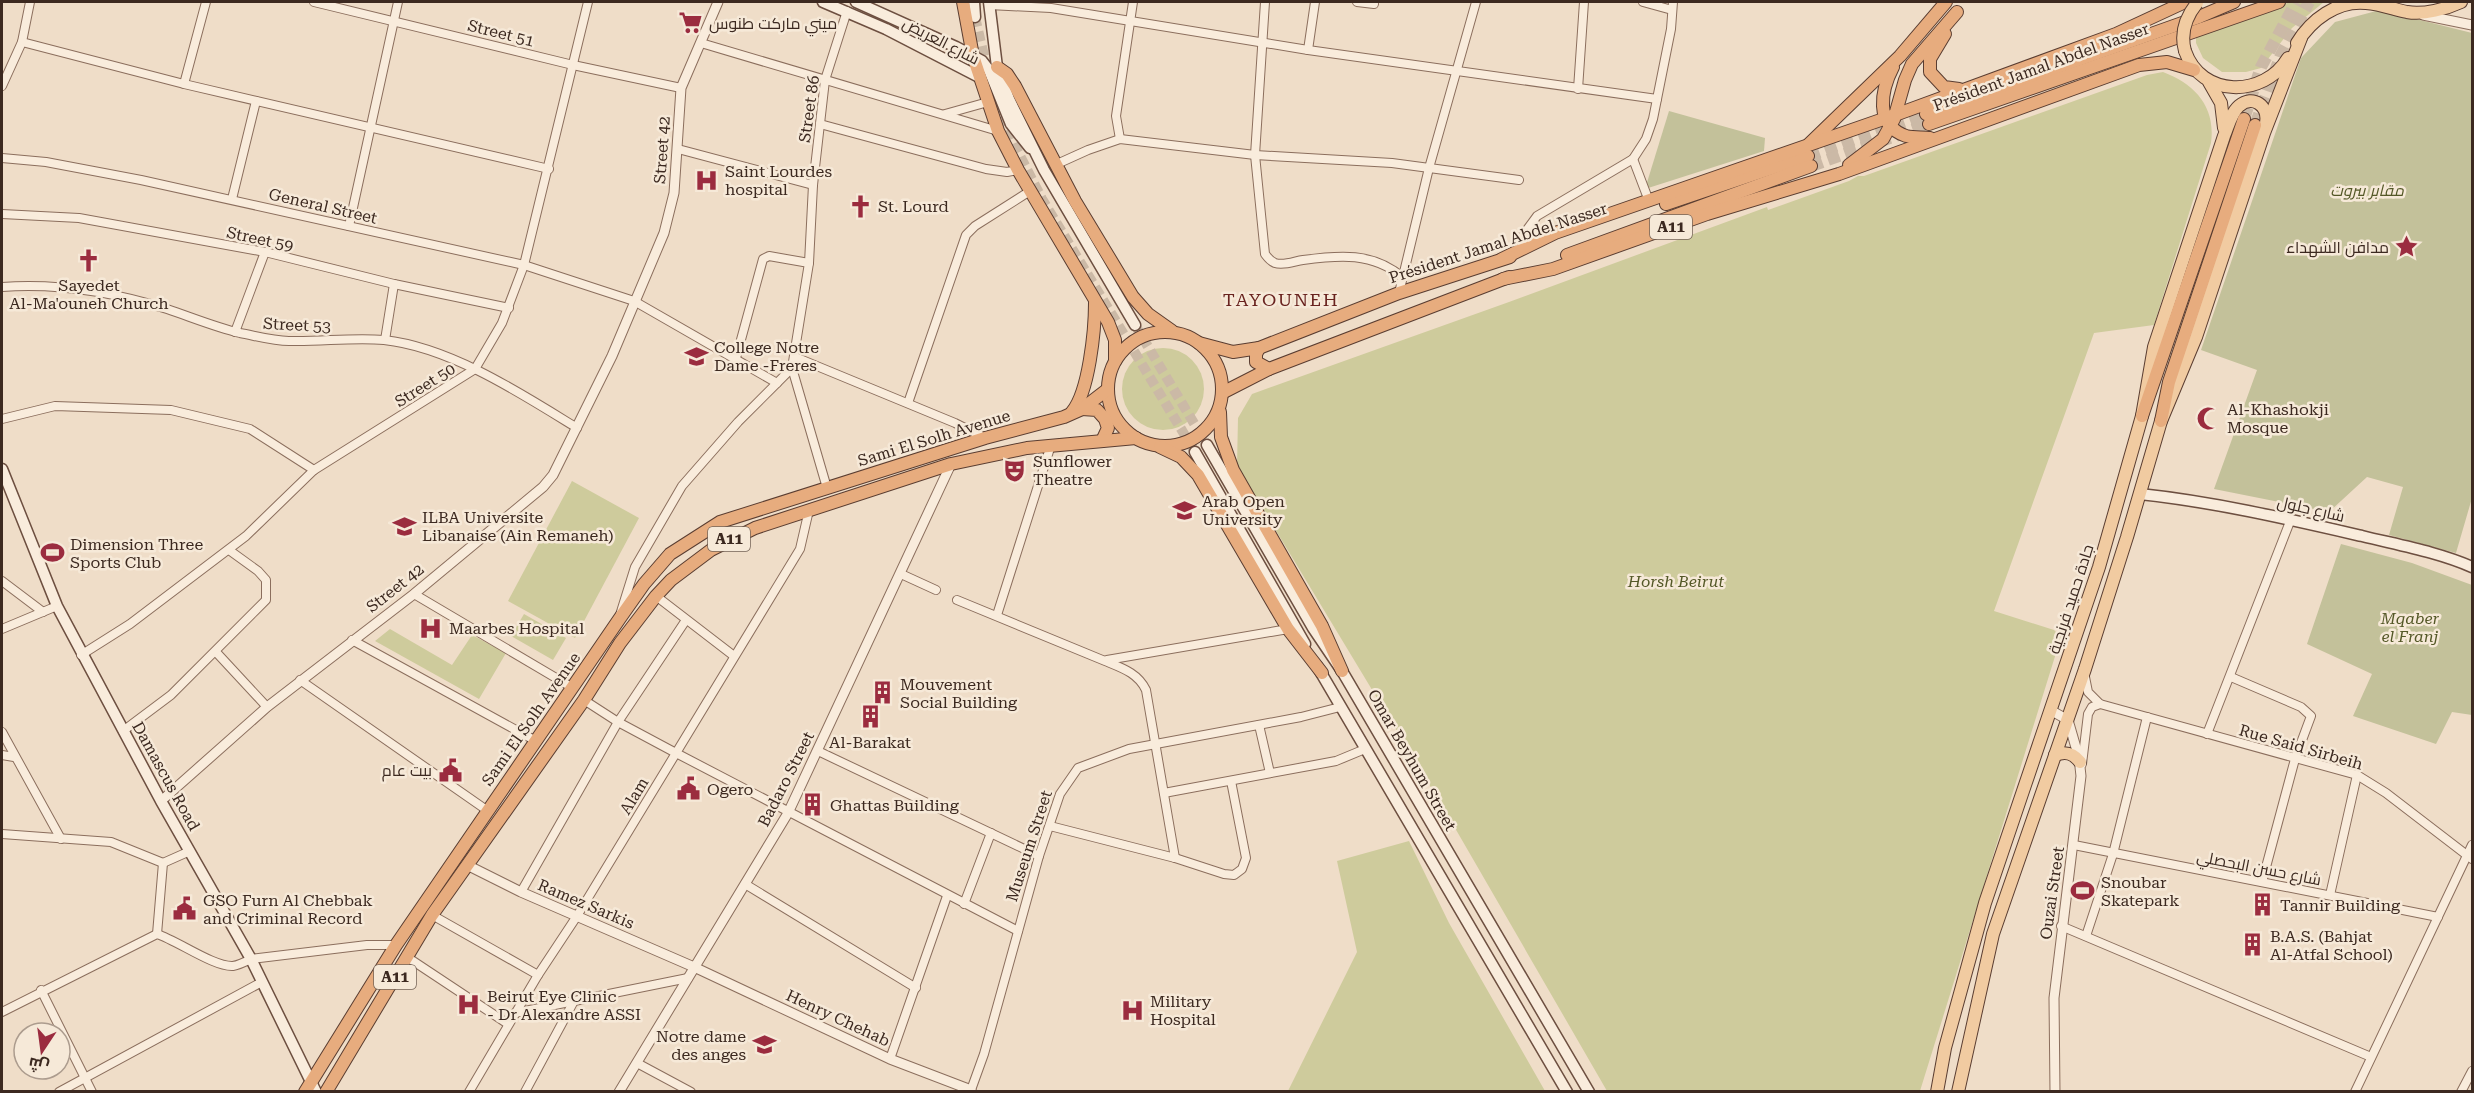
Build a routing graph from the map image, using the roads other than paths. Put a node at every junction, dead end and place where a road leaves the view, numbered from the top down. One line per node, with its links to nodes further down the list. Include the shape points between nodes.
1 (30, 2): 34 (street)
2 (206, 2): 47 (street)
3 (314, 2): 31 (street, Street 51)
4 (398, 2): 31 (street)
5 (588, 2): 40 (street, Street 50)
6 (718, 2): 35 (street, Street 42)
7 (823, 2): 27 (main road, شارع العريض)
8 (856, 2): 38 (main road, شارع العريض)
9 (963, 2): 38 (highway)
10 (974, 2): 29 (main road)
11 (1133, 2): 30 (street)
12 (1265, 2): 36 (street)
13 (1316, 2): 37 (street)
14 (1357, 2): 24 (street)
15 (1476, 2): 42 (street)
16 (1584, 2): 51 (street)
17 (1643, 2): 25 (street)
18 (1944, 2): 39 (highway, A11)
19 (2194, 2): 43 (main road, bridge, via 2183,30 2185,51); 49 (highway)
20 (2234, 2): 21 (highway, via 1928,119)
21 (2279, 2)
22 (2461, 2): 28 (main road, via 2441,9)
23 (989, 3): 30 (street); 41 (main road)
24 (1374, 4)
25 (1672, 6): 52 (street)
26 (1960, 7): 49 (highway, via 1929,66 1932,76 1944,87); 56 (highway, A11, via 1912,64)
27 (846, 11): 44 (main road, شارع العريض); 45 (street, Street 86)
28 (2409, 12): 32 (street); 33 (main road, via 2371,3 2350,3 2322,16)
29 (975, 17)
30 (1128, 20): 36 (street); 63 (street, via 1116,116)
31 (393, 21): 40 (street, Street 51); 59 (street)
32 (2472, 25)
33 (2301, 38): 46 (main road, via 2279,70 2261,82 2232,87); 58 (main road)
34 (22, 42): 47 (street); 48 (street)
35 (700, 43): 45 (street); 50 (street, Street 42)
36 (1262, 43): 37 (street); 66 (street)
37 (1308, 50): 42 (street)
38 (973, 56): 44 (highway); 65 (main road, via 987,66 1011,124)
39 (1900, 56): 56 (highway, via 1885,88 1882,107); 67 (highway, A11)
40 (573, 65): 50 (street, Street 51); 72 (street, Street 50)
41 (997, 67): 65 (main road); 70 (highway, via 1011,78)
42 (1458, 70): 51 (street); 71 (street)
43 (2194, 70): 46 (main road); 61 (highway, via 2167,62 2139,65)
44 (981, 78): 54 (highway)
45 (825, 80): 55 (street); 57 (street, Street 86)
46 (2209, 82): 62 (main road, via 2222,103)
47 (184, 84): 53 (street)
48 (2, 86)
49 (1971, 87): 56 (highway)
50 (681, 88): 64 (street, Street 42)
51 (1578, 89): 52 (street)
52 (1657, 99): 69 (street, via 1650,129)
53 (256, 101): 59 (street); 78 (street)
54 (988, 102): 55 (street); 60 (highway)
55 (944, 115): 60 (street)
56 (1891, 120): 61 (highway, via 1905,135); 67 (highway); 74 (highway, A11, via 1883,139)
57 (820, 124): 73 (street, via 974,166 1000,172); 76 (street, Street 86)
58 (2254, 126): 62 (main road, via 2267,113 2260,103 2251,101 2239,105); 112 (highway, جادة حميد فرنجية); 115 (highway, via 2169,382)
59 (371, 128): 72 (street); 81 (street)
60 (998, 131): 73 (highway)
61 (1940, 136): 74 (highway)
62 (2224, 136): 112 (main road, via 2154,347)
63 (1120, 139): 66 (street); 70 (street)
64 (678, 149): 76 (street); 92 (street, Street 42, via 670,213)
65 (1037, 155): 95 (main road)
66 (1255, 155): 71 (street); 87 (street, via 1261,229 1265,254 1271,261 1281,264 1335,256 1377,260)
67 (1808, 156): 79 (highway, A11); 84 (highway, Président Jamal Abdel Nasser); 88 (highway, Président Jamal Abdel Nasser)
68 (2, 158): 78 (street, General Street, via 46,162)
69 (1633, 159): 79 (street); 82 (street, via 1537,216 1523,235)
70 (1058, 164): 97 (highway, via 1075,201 1133,297 1148,314)
71 (1429, 168): 75 (street); 87 (street)
72 (549, 169): 86 (street, Street 50)
73 (1018, 170): 77 (highway)
74 (1839, 174): 88 (highway, A11, via 1707,214 1553,269)
75 (1519, 180)
76 (813, 185): 85 (street, Street 86)
77 (1030, 191): 93 (highway); 110 (street, via 975,225 966,235)
78 (232, 199): 81 (street, General Street)
79 (1649, 201): 82 (highway, A11)
80 (2, 214): 83 (street, Street 59, via 79,218)
81 (349, 226): 86 (street, General Street)
82 (1522, 248): 84 (highway, A11)
83 (265, 252): 89 (street, Street 59); 96 (street)
84 (1502, 259): 91 (highway, Président Jamal Abdel Nasser / A11)
85 (809, 263): 101 (street, Street 86); 102 (street, via 769,256 763,259)
86 (524, 265): 92 (street, General Street); 94 (street, Street 50)
87 (1402, 277): 91 (street)
88 (1503, 279): 106 (highway, Président Jamal Abdel Nasser / A11)
89 (394, 284): 94 (street, Street 59); 98 (street)
90 (2, 286): 96 (street, Street 53, via 38,285 102,292)
91 (1399, 293): 100 (highway, Président Jamal Abdel Nasser / A11)
92 (634, 301): 102 (street); 116 (street, Street 42)
93 (1095, 303): 103 (highway, via 1113,332); 113 (highway, via 1083,393)
94 (509, 308): 105 (street, Street 50)
95 (1135, 324)
96 (235, 332): 98 (street, Street 53, via 287,341)
97 (1176, 333): 99 (highway, A11); 103 (highway, A11, via 1142,337)
98 (385, 340): 105 (street, Street 53)
99 (1199, 343): 100 (highway, Président Jamal Abdel Nasser / A11, via 1233,352); 109 (highway, A11, via 1217,366)
100 (1259, 348): 106 (highway, via 1256,362)
101 (795, 357): 104 (street, Street 86); 110 (street)
102 (736, 358): 107 (street)
103 (1115, 361): 108 (highway, A11)
104 (792, 368): 107 (street); 127 (street)
105 (475, 369): 116 (street, Street 53); 126 (street, Street 50)
106 (1269, 369): 109 (highway, Président Jamal Abdel Nasser / A11)
107 (777, 383): 142 (street, via 682,486 635,567)
108 (1108, 389): 111 (highway, Sami El Solh Avenue / A11); 118 (highway, A11, via 1114,415)
109 (1221, 398): 120 (highway, A11, via 1213,421 1194,438 1170,446); 152 (highway, via 1221,437 1233,470 1322,626)
110 (908, 404): 117 (street)
111 (1082, 409): 113 (highway, Sami El Solh Avenue / A11); 119 (highway, via 1097,410 1105,419 1108,428)
112 (2142, 416): 161 (main road, جادة حميد فرنجية)
113 (1064, 417): 117 (highway, Sami El Solh Avenue / A11)
114 (2, 419): 126 (street, via 55,406 171,410 250,429)
115 (2161, 421): 128 (main road)
116 (577, 428): 136 (street, Street 42, via 553,475 543,486)
117 (985, 438): 127 (highway, Sami El Solh Avenue / A11)
118 (1136, 438): 119 (highway, Sami El Solh Avenue / A11); 120 (highway, A11)
119 (1101, 441): 121 (highway, Sami El Solh Avenue / A11)
120 (1150, 444): 145 (highway, via 1181,458 1198,475)
121 (1051, 445): 124 (highway, Sami El Solh Avenue / A11); 141 (street)
122 (1207, 445): 152 (main road, Omar Beyhum Street)
123 (1195, 452): 153 (main road, Omar Beyhum Street)
124 (951, 465): 129 (highway, Sami El Solh Avenue / A11); 133 (street, Badaro Street)
125 (2, 469): 139 (main road, Damascus Road)
126 (314, 470): 131 (street, Street 50)
127 (827, 488): 142 (highway, Sami El Solh Avenue / A11, via 720,522 694,538 670,554)
128 (2140, 494): 130 (main road, شارع جلول); 151 (main road)
129 (809, 510): 137 (highway, Sami El Solh Avenue / A11, via 731,538 671,580); 149 (street, Alam, via 800,549)
130 (2291, 519): 132 (main road, شارع جلول, via 2431,553); 154 (street)
131 (229, 550): 147 (street, via 266,580 267,595 262,606); 148 (street, Street 50, via 130,624)
132 (2472, 567)
133 (901, 574): 135 (street); 172 (street, Badaro Street)
134 (2, 581): 140 (street)
135 (936, 590)
136 (414, 594): 146 (street, Street 42); 156 (street)
137 (656, 596): 143 (street); 157 (highway, Sami El Solh Avenue / A11)
138 (957, 600): 141 (street)
139 (57, 606): 140 (street); 148 (main road, Damascus Road)
140 (43, 612): 144 (street)
141 (998, 615): 150 (street)
142 (620, 618): 156 (highway, Sami El Solh Avenue / A11)
143 (686, 620): 149 (street); 164 (street)
144 (2, 629)
145 (1288, 629): 150 (street); 153 (highway)
146 (352, 640): 155 (street, Street 42); 169 (street)
147 (216, 652): 159 (street); 166 (street, via 171,695)
148 (81, 655): 166 (main road, Damascus Road)
149 (734, 656): 173 (street, Alam)
150 (1106, 661): 170 (street, via 1142,681)
151 (2085, 669): 158 (street, via 2086,687); 163 (main road)
152 (1342, 671): 241 (main road, Omar Beyhum Street)
153 (1322, 674): 160 (main road, Omar Beyhum Street)
154 (2231, 677): 168 (street); 177 (street, via 2310,713)
155 (300, 680): 159 (street, Street 42); 185 (street)
156 (573, 688): 169 (highway, Sami El Solh Avenue / A11)
157 (584, 700): 164 (street); 199 (highway, Sami El Solh Avenue / A11)
158 (2100, 704): 162 (street, Rue Said Sirbeih); 181 (street, via 2088,714)
159 (267, 707): 184 (street, Street 42)
160 (1340, 707): 165 (street, Museum Street); 171 (main road, Omar Beyhum Street)
161 (2052, 711): 163 (street); 242 (main road, جادة حميد فرنجية, via 1985,903 1945,1048)
162 (2147, 717): 168 (street, Rue Said Sirbeih); 194 (street)
163 (2068, 720): 175 (main road); 178 (street, Ouzai Street)
164 (618, 722): 173 (street); 202 (street)
165 (1259, 725): 170 (street, Museum Street); 179 (street)
166 (123, 731): 184 (main road, Damascus Road)
167 (2, 732): 176 (street)
168 (2207, 734): 177 (street, Rue Said Sirbeih)
169 (536, 741): 185 (highway, Sami El Solh Avenue / A11)
170 (1155, 744): 183 (street); 187 (street, Museum Street, via 1102,757 1078,768 1060,794)
171 (1365, 749): 179 (street, via 1336,760); 240 (main road, Omar Beyhum Street)
172 (818, 751): 186 (street, Badaro Street); 188 (street)
173 (676, 753): 186 (street); 207 (street, Alam)
174 (2, 754): 176 (street)
175 (2055, 755): 178 (main road, via 2068,753); 243 (main road, via 1993,934)
176 (14, 757): 190 (street)
177 (2295, 759): 180 (street, Rue Said Sirbeih); 200 (street)
178 (2080, 762): 181 (street, Ouzai Street)
179 (1270, 774): 182 (street)
180 (2357, 775): 196 (street, Rue Said Sirbeih); 203 (street)
181 (2081, 776): 191 (street, Ouzai Street)
182 (1231, 780): 183 (street); 197 (street, via 1245,850 1244,864 1234,875)
183 (1164, 793): 197 (street)
184 (161, 801): 193 (main road, Damascus Road)
185 (488, 811): 213 (highway, Sami El Solh Avenue / A11)
186 (788, 813): 201 (street, Badaro Street); 204 (street)
187 (1050, 826): 195 (street, Museum Street); 197 (street)
188 (991, 833): 195 (street); 205 (street)
189 (2, 834): 190 (street)
190 (61, 839): 198 (street, via 111,842)
191 (2074, 845): 194 (street, شارع حسن البحصلي); 209 (street, Ouzai Street)
192 (2472, 845): 196 (street)
193 (190, 850): 198 (street); 215 (main road, Damascus Road)
194 (2113, 854): 200 (street, شارع حسن البحصلي); 212 (street)
195 (1039, 856): 210 (street, Museum Street)
196 (2470, 857): 208 (street)
197 (1175, 858)
198 (163, 863): 211 (street)
199 (467, 865): 202 (street, Ramez Sarkis); 206 (highway, Sami El Solh Avenue / A11)
200 (2262, 882): 203 (street, شارع حسن البحصلي)
201 (745, 884): 216 (street, Badaro Street); 220 (street)
202 (521, 892): 207 (street, Ramez Sarkis)
203 (2330, 895): 208 (street, شارع حسن البحصلي)
204 (948, 896): 205 (street); 220 (street)
205 (964, 904): 210 (street)
206 (432, 915): 214 (highway, Sami El Solh Avenue / A11); 217 (street)
207 (577, 916): 216 (street, Ramez Sarkis); 217 (street, Alam)
208 (2438, 917): 226 (street)
209 (2061, 926): 212 (street); 244 (street, Ouzai Street, via 2054,998)
210 (1018, 931): 232 (street, Museum Street)
211 (158, 934): 215 (street, via 223,965 234,966); 221 (street)
212 (2086, 936): 226 (street)
213 (396, 945): 215 (street); 231 (highway, Sami El Solh Avenue / A11)
214 (407, 957): 225 (street); 235 (highway, Sami El Solh Avenue / A11)
215 (251, 959): 219 (main road, Damascus Road)
216 (694, 967): 218 (street, Badaro Street); 227 (street, Henry Chehab)
217 (538, 975): 224 (street, Alam)
218 (688, 978): 222 (street); 228 (street, Badaro Street)
219 (260, 982): 230 (street); 231 (main road, Damascus Road)
220 (916, 988): 227 (street)
221 (42, 990): 223 (street); 230 (street)
222 (574, 1001): 224 (street); 237 (street)
223 (2, 1012)
224 (515, 1013): 225 (street, Alam)
225 (508, 1024): 236 (street, Alam)
226 (2371, 1057): 245 (street)
227 (891, 1059): 232 (street, Henry Chehab)
228 (637, 1063): 238 (street, Badaro Street); 239 (street)
229 (2472, 1071): 246 (street)
230 (84, 1076): 233 (street); 234 (street)
231 (310, 1089)
232 (970, 1091)
233 (59, 1092)
234 (92, 1092)
235 (326, 1092)
236 (469, 1092)
237 (525, 1092)
238 (619, 1092)
239 (691, 1092)
240 (1567, 1092)
241 (1589, 1092)
242 (1937, 1092)
243 (1958, 1092)
244 (2055, 1092)
245 (2355, 1092)
246 (2461, 1092)

